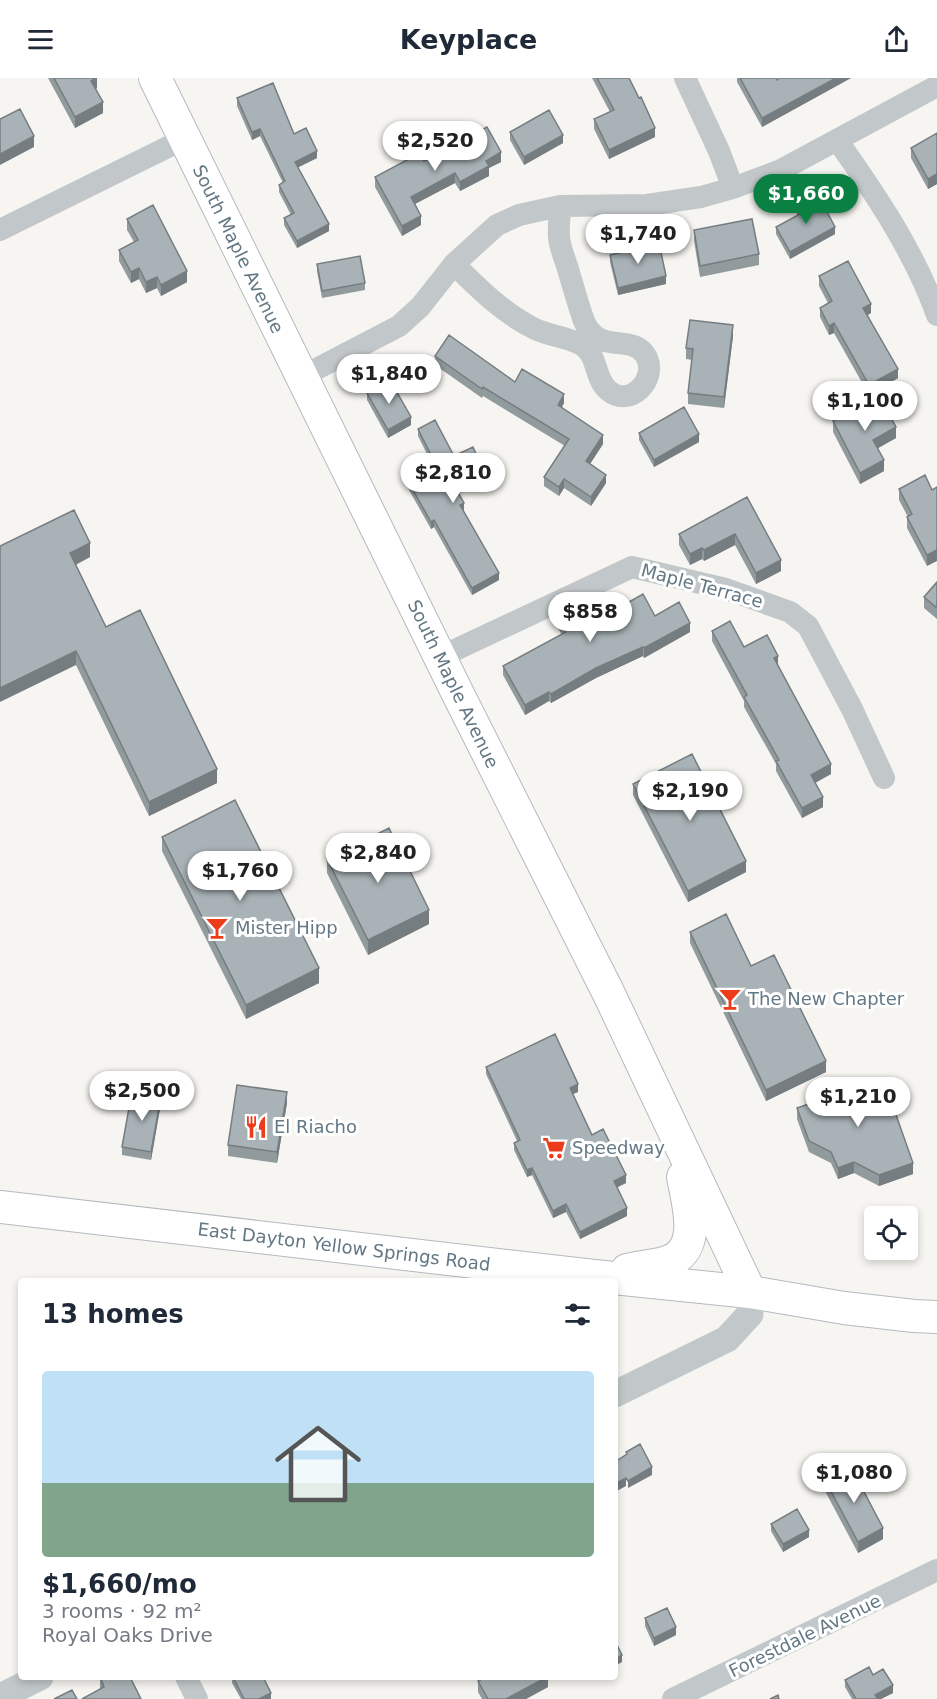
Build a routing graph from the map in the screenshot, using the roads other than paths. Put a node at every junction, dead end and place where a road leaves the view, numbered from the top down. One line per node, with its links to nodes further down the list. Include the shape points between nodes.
1 (155, 78): 4 (main road, South Maple Avenue)
2 (684, 78): 6 (street)
3 (937, 86): 5 (street)
4 (184, 139): 8 (street); 11 (main road, South Maple Avenue)
5 (837, 140): 6 (street, via 781,170); 10 (street, via 878,198)
6 (733, 188): 7 (street, via 647,206)
7 (560, 206): 9 (street, via 519,215 497,225); 9 (street, via 559,238 584,320 603,341 635,345 647,359 648,378 629,396 609,391 601,383 594,359 585,347 513,317)
8 (0, 230)
9 (453, 264): 11 (street, via 420,307 399,326)
10 (937, 315)
11 (301, 377): 12 (main road, South Maple Avenue)
12 (440, 657): 13 (street, Maple Terrace, via 623,569 632,567 726,589 790,612 808,626); 14 (main road, South Maple Avenue)
13 (884, 778)
14 (672, 1126): 16 (main road, via 692,1220 687,1244 666,1262); 19 (main road, South Maple Avenue)
15 (0, 1207): 16 (main road, East Dayton Yellow Springs Road)
16 (594, 1276): 17 (main road, East Dayton Yellow Springs Road)
17 (614, 1278)
18 (618, 1278): 19 (main road, East Dayton Yellow Springs Road)
19 (750, 1292): 20 (main road, East Dayton Yellow Springs Road, via 844,1308); 21 (street, via 750,1314 727,1340)
20 (937, 1317)
21 (618, 1393)
22 (937, 1570): 27 (street, Forestdale Avenue)
23 (34, 1680): 25 (street)
24 (188, 1680): 26 (street)
25 (0, 1697)
26 (197, 1699)
27 (673, 1699)

